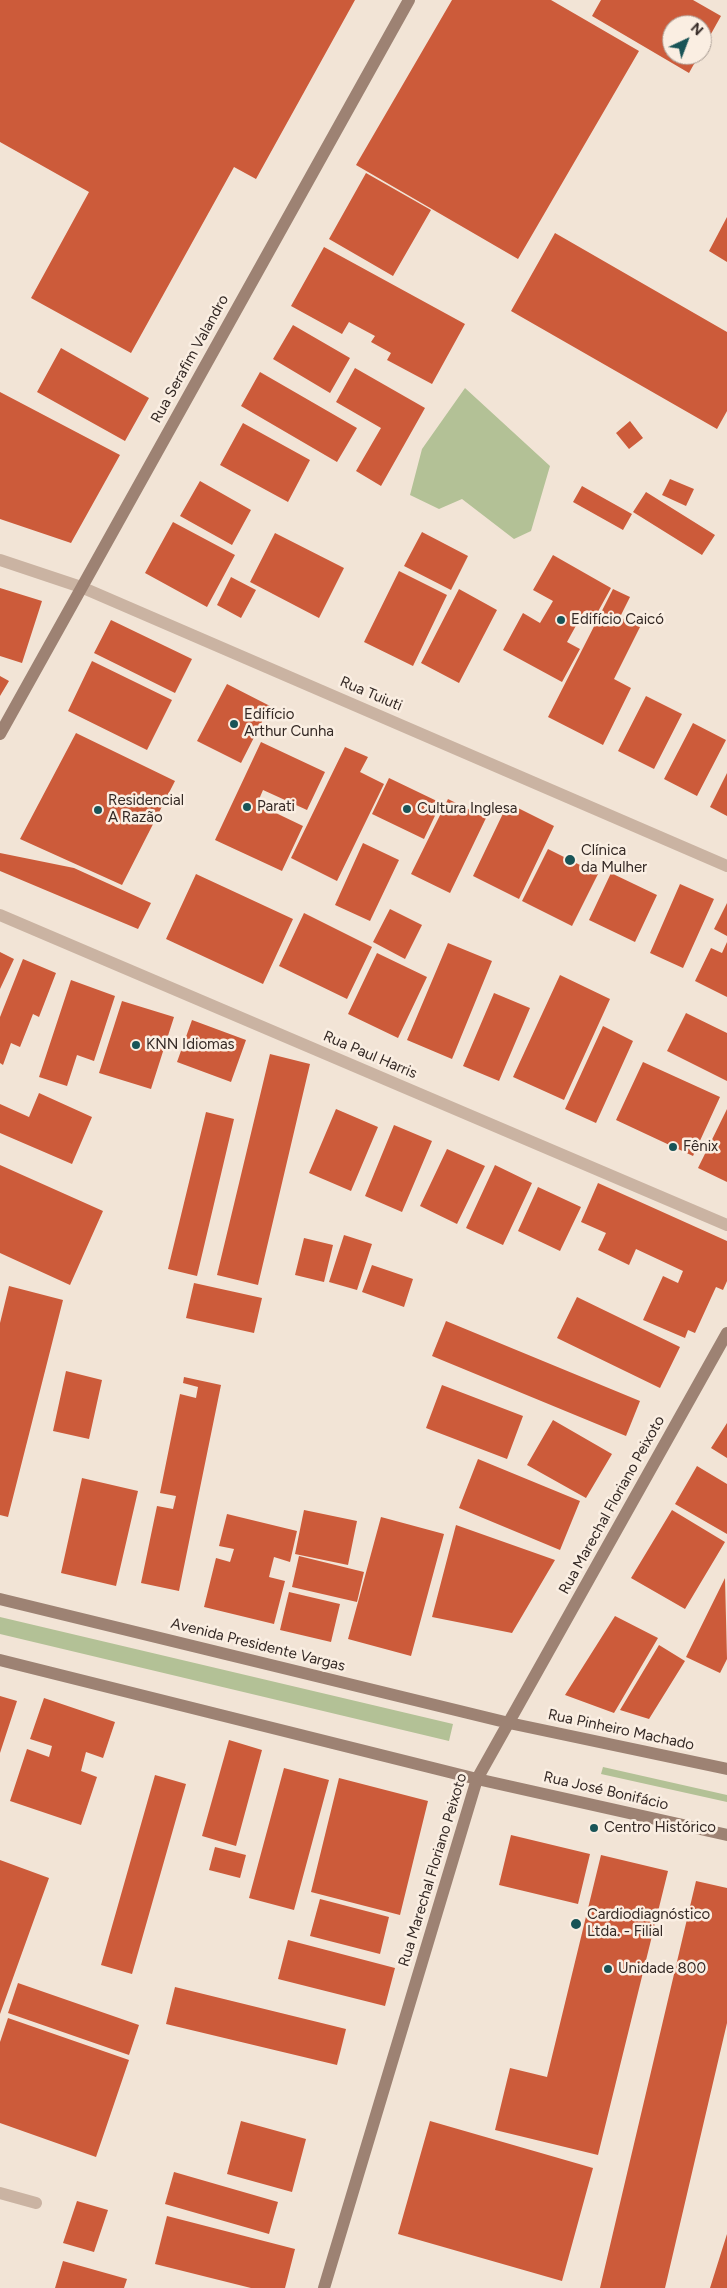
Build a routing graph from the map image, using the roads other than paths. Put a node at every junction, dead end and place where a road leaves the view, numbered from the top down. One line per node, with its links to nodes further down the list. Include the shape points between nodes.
1 (409, 0): 3 (street, Rua Serafim Valandro)
2 (0, 560): 3 (street, Rua Tuiuti)
3 (81, 587): 4 (street, Rua Serafim Valandro); 5 (street, Rua Tuiuti)
4 (0, 734)
5 (727, 866)
6 (0, 915): 7 (street, Rua Paul Harris)
7 (727, 1225)
8 (727, 1333): 11 (street, Rua Marechal Floriano Peixoto)
9 (0, 1599): 11 (street, Avenida Presidente Vargas)
10 (0, 1660): 13 (street)
11 (509, 1723): 12 (street, Rua Pinheiro Machado); 13 (street, Rua Marechal Floriano Peixoto)
12 (727, 1769)
13 (477, 1779): 14 (street, Rua José Bonifácio); 17 (street, Rua Marechal Floriano Peixoto)
14 (727, 1835)
15 (0, 2193): 16 (street)
16 (36, 2202)
17 (324, 2288)

